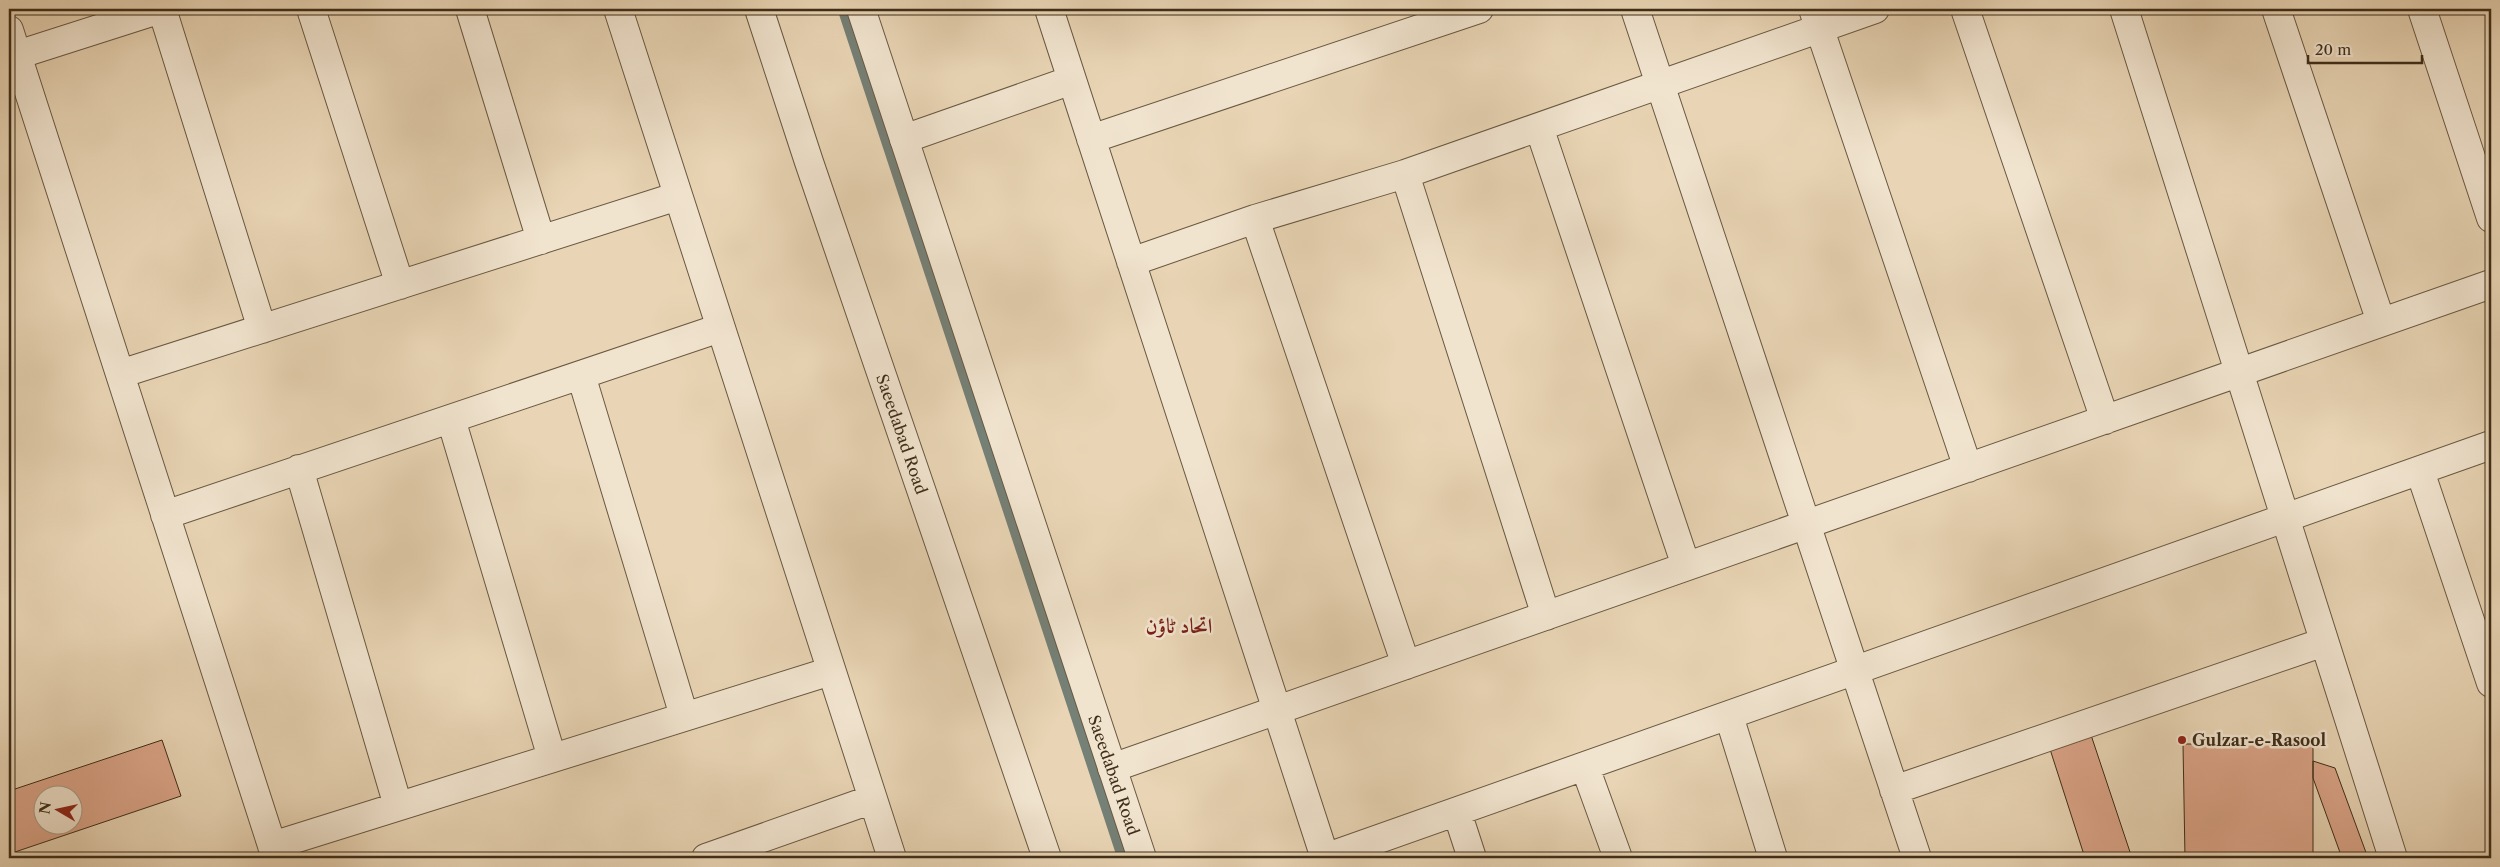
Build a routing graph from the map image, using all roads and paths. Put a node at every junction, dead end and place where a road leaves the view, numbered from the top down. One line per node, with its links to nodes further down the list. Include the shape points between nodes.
1 (161, 9): 17 (street); 33 (street)
2 (311, 9): 30 (street)
3 (470, 9): 27 (street)
4 (618, 9): 24 (street)
5 (759, 9): 66 (street, Saeedabad Road)
6 (861, 9): 21 (street, Saeedabad Road)
7 (1479, 9): 22 (street)
8 (1635, 9): 19 (street)
9 (1875, 9): 15 (street)
10 (1965, 9): 38 (street)
11 (2124, 9): 34 (street)
12 (2276, 9): 31 (street)
13 (2422, 9): 25 (street)
14 (1052, 10): 18 (street)
15 (1816, 18): 19 (street); 40 (street)
16 (9, 30): 17 (street)
17 (17, 55): 35 (street)
18 (1072, 80): 21 (street); 22 (street)
19 (1660, 84): 20 (street); 45 (street)
20 (1539, 127): 23 (street); 46 (street)
21 (904, 139): 58 (street, Saeedabad Road)
22 (1091, 139): 28 (street)
23 (1405, 174): 26 (street); 47 (street)
24 (678, 196): 27 (street); 32 (street)
25 (2491, 218)
26 (1255, 219): 28 (street); 49 (street)
27 (540, 240): 30 (street)
28 (1131, 262): 53 (street)
29 (2491, 284): 31 (street)
30 (400, 285): 33 (street)
31 (2381, 322): 34 (street)
32 (720, 328): 36 (street); 50 (street)
33 (262, 329): 35 (street)
34 (2238, 373): 38 (street); 44 (street)
35 (120, 374): 43 (street)
36 (580, 375): 37 (street); 54 (street)
37 (451, 419): 41 (street); 56 (street)
38 (2105, 420): 40 (street)
39 (2491, 445): 42 (street)
40 (1968, 468): 45 (street)
41 (300, 469): 43 (street); 61 (street)
42 (2420, 471): 44 (street); 52 (street)
43 (165, 515): 63 (street)
44 (2286, 520): 48 (street); 51 (street)
45 (1806, 524): 46 (street); 51 (street)
46 (1686, 566): 47 (street)
47 (1546, 616): 49 (street)
48 (2324, 642): 59 (street); 73 (street)
49 (1406, 665): 53 (street)
50 (831, 671): 54 (street); 60 (street)
51 (1855, 671): 55 (street); 59 (street)
52 (2491, 682)
53 (1277, 710): 58 (street); 68 (street)
54 (684, 716): 56 (street)
55 (1728, 716): 57 (street); 71 (street)
56 (552, 758): 61 (street)
57 (1585, 767): 62 (street); 70 (street)
58 (1112, 768): 67 (street, Saeedabad Road)
59 (1894, 790): 72 (street)
60 (873, 799): 64 (street); 65 (street)
61 (398, 806): 63 (street)
62 (1457, 812): 68 (street); 69 (street)
63 (274, 852)
64 (706, 858)
65 (892, 858)
66 (1046, 858)
67 (1142, 858)
68 (1325, 858)
69 (1472, 858)
70 (1618, 858)
71 (1773, 858)
72 (1917, 858)
73 (2393, 858)

